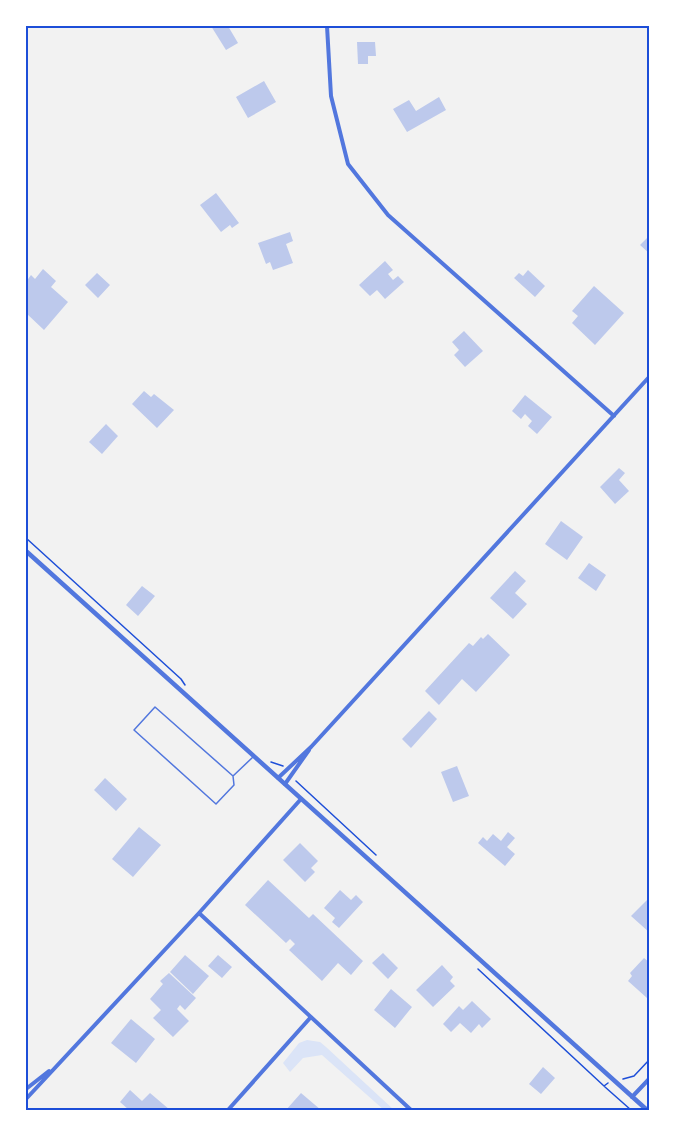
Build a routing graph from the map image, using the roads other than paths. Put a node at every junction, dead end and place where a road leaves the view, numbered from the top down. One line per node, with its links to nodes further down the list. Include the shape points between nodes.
1 (327, 26): 3 (street, via 331,96 348,164 388,215)
2 (650, 376): 3 (street)
3 (614, 416): 5 (street)
4 (26, 551): 6 (street)
5 (311, 747): 8 (street); 9 (street)
6 (254, 756): 7 (lane); 8 (street)
7 (233, 777): 7 (lane, via 155,706 134,730 216,804 234,784)
8 (278, 778): 9 (street)
9 (285, 784): 10 (street)
10 (301, 799): 11 (street); 16 (street)
11 (199, 913): 12 (street); 13 (street)
12 (311, 1017): 18 (street); 19 (street)
13 (60, 1063): 15 (street); 17 (street)
14 (650, 1078): 16 (street)
15 (26, 1089)
16 (632, 1097): 20 (street)
17 (26, 1099)
18 (228, 1110)
19 (411, 1110)
20 (647, 1110)

